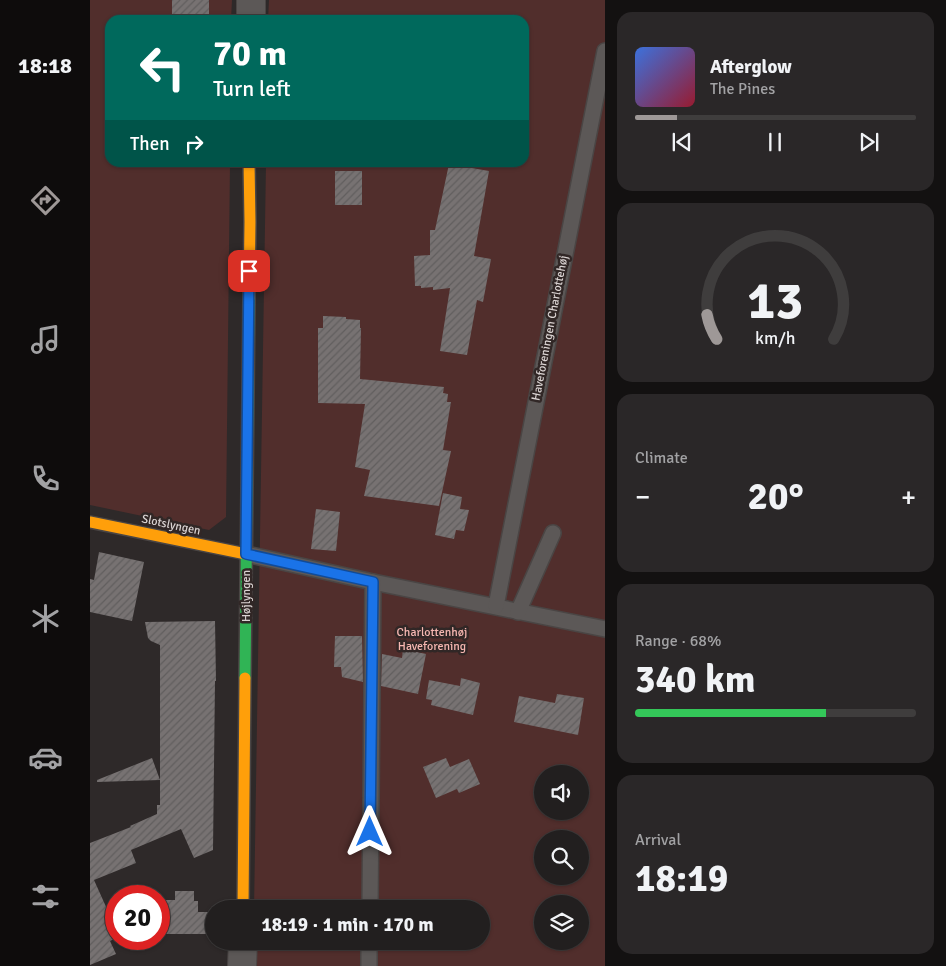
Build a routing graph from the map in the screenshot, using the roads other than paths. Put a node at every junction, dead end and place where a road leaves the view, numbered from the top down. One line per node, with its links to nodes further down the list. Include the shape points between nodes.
1 (251, 0): 2 (street)
2 (250, 15)
3 (605, 51): 9 (lane, Haveforeningen Charlottehøj)
4 (249, 167): 7 (street, Højlyngen)
5 (90, 522): 7 (street, Slotslyngen)
6 (554, 533): 10 (lane)
7 (246, 554): 8 (lane); 12 (street, Højlyngen)
8 (373, 582): 9 (lane); 13 (lane)
9 (496, 606): 10 (lane)
10 (518, 612): 11 (lane)
11 (605, 629)
12 (243, 900)
13 (370, 900)
14 (243, 950): 16 (street)
15 (369, 950): 17 (lane)
16 (242, 966)
17 (369, 966)

